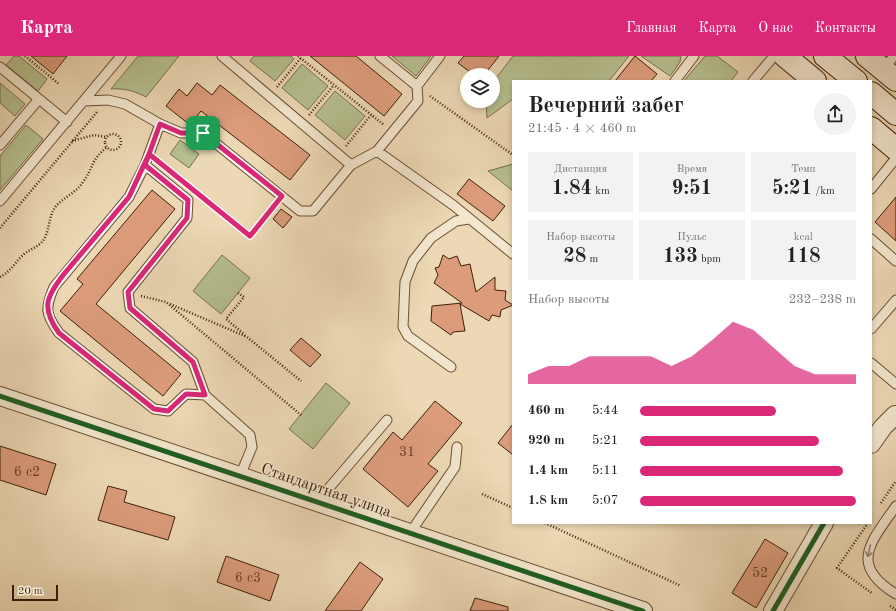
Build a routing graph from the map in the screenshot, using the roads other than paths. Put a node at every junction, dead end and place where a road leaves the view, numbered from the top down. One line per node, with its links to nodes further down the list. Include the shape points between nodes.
1 (121, 56): 19 (lane)
2 (222, 56): 29 (lane)
3 (380, 56): 16 (lane)
4 (440, 56): 16 (lane)
5 (694, 56): 12 (lane)
6 (774, 56): 13 (lane)
7 (785, 56): 14 (street)
8 (825, 56): 15 (street)
9 (867, 56): 11 (street)
10 (0, 67): 18 (lane)
11 (891, 69)
12 (676, 80)
13 (754, 80)
14 (814, 80)
15 (855, 80)
16 (416, 86): 26 (lane, via 418,101)
17 (872, 94): 20 (street)
18 (39, 99): 21 (lane); 24 (lane)
19 (84, 101): 21 (lane); 22 (lane, via 108,100 126,104)
20 (896, 114)
21 (66, 122): 31 (lane)
22 (160, 124): 28 (lane); 29 (lane, via 181,133 203,133 300,211 313,211)
23 (872, 129): 25 (street)
24 (0, 146)
25 (896, 149)
26 (377, 151): 29 (lane); 32 (lane)
27 (896, 158): 30 (lane)
28 (145, 165): 41 (lane, via 188,200 187,218 128,292 130,308 193,362); 41 (lane, via 129,197 54,287 47,304 49,320 59,333 154,409 168,411 186,394)
29 (351, 165)
30 (872, 188)
31 (0, 201)
32 (469, 219): 34 (lane); 39 (lane, via 456,221 431,238 413,261 405,282 403,327 408,336)
33 (872, 240): 35 (lane)
34 (512, 253)
35 (896, 260)
36 (896, 300): 37 (lane)
37 (872, 328)
38 (872, 364): 40 (lane)
39 (451, 367)
40 (896, 384)
41 (205, 395): 47 (lane, via 250,435 252,447)
42 (0, 396): 47 (street, Стандартная улица)
43 (896, 414): 45 (street)
44 (387, 420): 48 (lane)
45 (872, 443)
46 (457, 447): 51 (lane, via 455,467)
47 (240, 476): 48 (street, Стандартная улица)
48 (317, 502): 51 (street, Стандартная улица)
49 (896, 506): 52 (lane, one-way to 52, via 868,550 868,565 873,577)
50 (823, 524): 54 (street)
51 (410, 533): 53 (street, Стандартная улица)
52 (896, 594)
53 (643, 611)
54 (773, 611)

